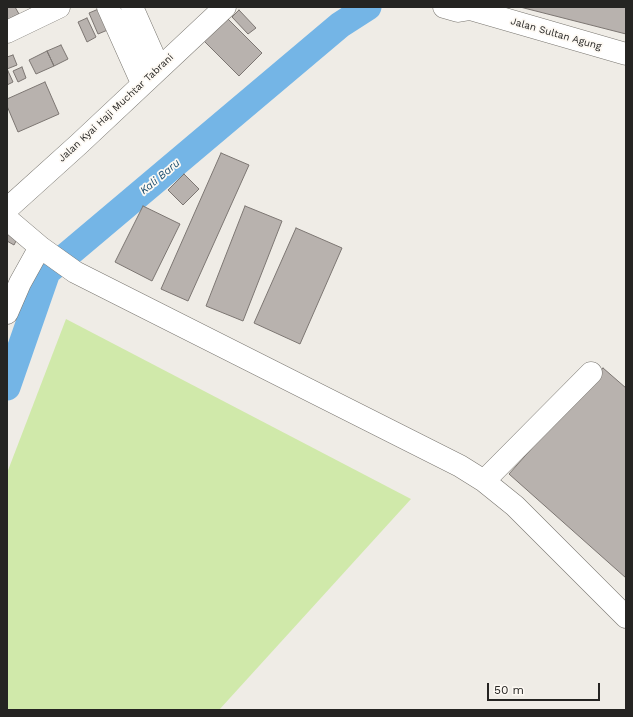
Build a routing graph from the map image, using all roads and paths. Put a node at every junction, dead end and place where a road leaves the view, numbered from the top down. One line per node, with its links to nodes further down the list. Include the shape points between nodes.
1 (59, 7): 7 (street)
2 (108, 7): 10 (street)
3 (132, 7): 9 (street)
4 (225, 7): 9 (street, Jalan Kyai Haji Muchtar Tabrani)
5 (444, 7): 6 (street, Jalan Sultan Agung, via 458,11)
6 (475, 10): 8 (street, Jalan Sultan Agung)
7 (7, 32)
8 (626, 54)
9 (159, 68): 10 (street, Jalan Kyai Haji Muchtar Tabrani)
10 (142, 83): 11 (street, Jalan Kyai Haji Muchtar Tabrani)
11 (7, 209)
12 (7, 219): 13 (street)
13 (46, 251): 14 (street, via 20,283); 16 (street, via 75,272 447,459)
14 (7, 313)
15 (591, 373): 16 (street)
16 (484, 481): 17 (street, via 515,506)
17 (626, 617)

